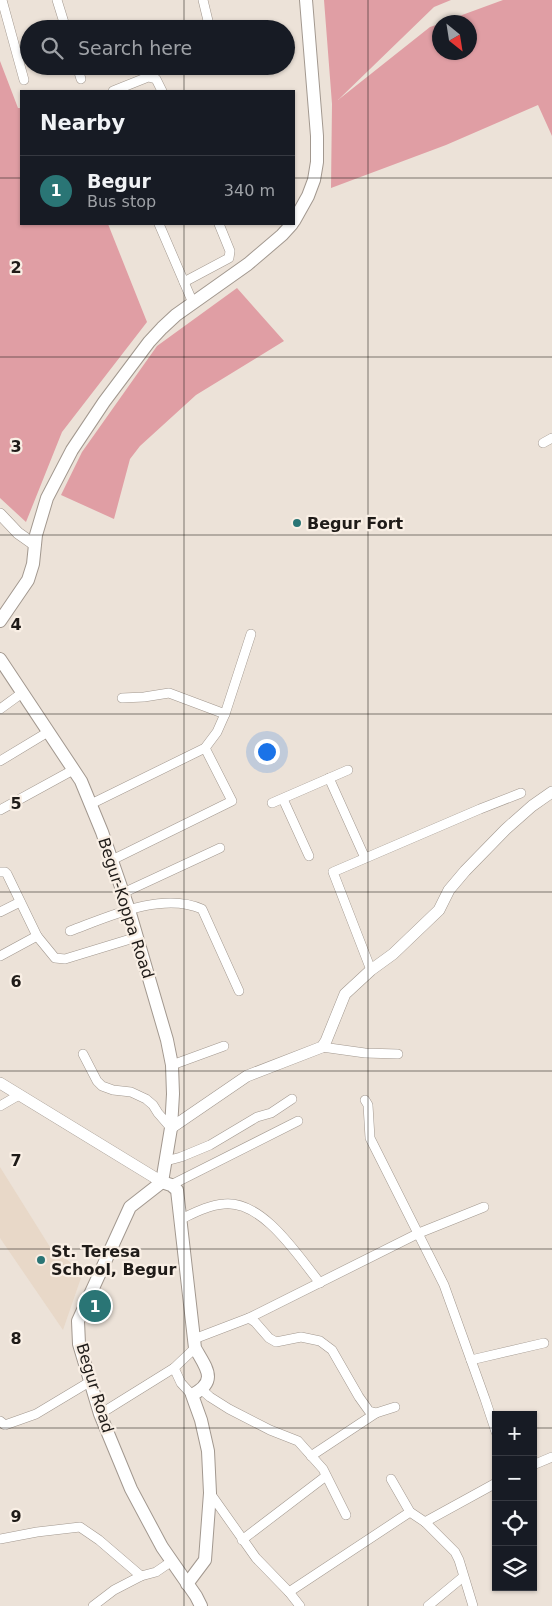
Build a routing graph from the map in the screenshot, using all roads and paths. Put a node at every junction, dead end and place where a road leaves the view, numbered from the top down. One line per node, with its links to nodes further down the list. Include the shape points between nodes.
1 (57, 0): 5 (street)
2 (203, 0): 6 (street)
3 (306, 0): 14 (main road, via 317,162 308,196)
4 (3, 1): 7 (street)
5 (63, 20)
6 (208, 20)
7 (20, 65)
8 (23, 75): 11 (street)
9 (80, 75): 10 (street)
10 (81, 79)
11 (24, 80)
12 (116, 90): 13 (street, via 148,77 156,79)
13 (162, 90)
14 (295, 219)
15 (159, 225): 18 (street)
16 (218, 225): 18 (street, via 230,251 229,258)
17 (290, 225): 19 (main road, via 248,264)
18 (184, 282): 19 (street)
19 (193, 303): 23 (main road, via 149,342 80,437 47,498)
20 (552, 438): 21 (street)
21 (543, 443)
22 (0, 514): 23 (street, via 18,533)
23 (35, 544): 24 (main road, via 28,580)
24 (0, 621)
25 (251, 634): 30 (street)
26 (0, 659): 27 (main road, Begur-Koppa Road)
27 (22, 694): 29 (street); 31 (main road, Begur-Koppa Road)
28 (122, 698): 30 (street, via 169,693)
29 (0, 709)
30 (225, 714): 32 (street)
31 (48, 732): 33 (street); 34 (main road, Begur-Koppa Road)
32 (205, 748): 40 (street); 46 (street, via 232,801)
33 (0, 761)
34 (74, 770): 40 (main road, Begur-Koppa Road); 42 (street)
35 (348, 770): 36 (street)
36 (329, 778): 39 (street); 45 (street)
37 (552, 792): 56 (street, via 506,829 449,890 439,910 393,954)
38 (521, 794): 45 (street)
39 (282, 799): 41 (street); 44 (street)
40 (91, 804): 46 (main road, Begur-Koppa Road)
41 (272, 804)
42 (1, 808)
43 (220, 848): 48 (street)
44 (309, 856)
45 (365, 858): 56 (street, via 332,872)
46 (112, 860): 48 (main road, Begur-Koppa Road)
47 (0, 872): 49 (street, via 7,874)
48 (123, 893): 50 (main road, Begur-Koppa Road)
49 (20, 902): 51 (street); 53 (street)
50 (129, 910): 52 (street); 54 (main road, Begur-Koppa Road); 57 (street, via 146,904 180,904 202,909)
51 (0, 912)
52 (70, 931)
53 (37, 936): 54 (street, via 50,955 60,960); 55 (street)
54 (137, 937): 62 (main road, Begur-Koppa Road)
55 (0, 956)
56 (371, 970): 59 (street, via 345,994)
57 (239, 991)
58 (224, 1046): 62 (street)
59 (322, 1047): 61 (street); 69 (street, via 247,1076)
60 (83, 1054): 69 (street, via 102,1086 146,1099)
61 (398, 1054)
62 (172, 1065): 69 (main road, Begur-Koppa Road)
63 (0, 1083): 64 (street)
64 (19, 1095): 67 (street); 71 (street)
65 (292, 1099): 70 (street, via 210,1145)
66 (365, 1100): 74 (street, via 370,1138)
67 (0, 1106)
68 (298, 1121): 71 (street)
69 (171, 1128): 70 (main road, Begur-Koppa Road)
70 (166, 1161): 71 (main road, Begur-Koppa Road)
71 (167, 1184): 73 (main road, via 177,1190); 81 (main road, Begur Road, via 130,1207 78,1321 79,1344)
72 (484, 1207): 74 (street)
73 (181, 1219): 75 (street, via 222,1204 245,1206 264,1218); 77 (main road)
74 (419, 1233): 75 (street); 79 (street, via 444,1285)
75 (320, 1283): 76 (street)
76 (249, 1318): 77 (street); 84 (street, via 276,1342 300,1337 320,1341 332,1350 369,1411)
77 (194, 1343): 80 (street); 82 (main road, via 208,1370 209,1379)
78 (544, 1343): 79 (street)
79 (471, 1360): 86 (street)
80 (174, 1368): 82 (street, via 181,1383); 85 (street)
81 (90, 1381): 85 (main road, Begur Road); 87 (street, via 36,1414 5,1425)
82 (197, 1392): 88 (street, via 298,1441); 94 (main road, via 208,1451)
83 (394, 1407): 84 (street)
84 (376, 1413): 88 (street)
85 (100, 1414): 100 (main road, Begur Road, via 142,1512)
86 (492, 1420)
87 (0, 1421)
88 (311, 1456): 91 (street)
89 (552, 1457): 90 (street)
90 (537, 1463)
91 (326, 1476): 96 (street); 99 (street)
92 (391, 1480): 95 (street)
93 (492, 1485): 97 (street)
94 (210, 1493): 99 (street); 103 (main road, via 205,1560)
95 (410, 1512): 97 (street); 104 (street)
96 (346, 1515)
97 (425, 1522): 102 (street, via 455,1552)
98 (0, 1539): 101 (street, via 80,1527)
99 (242, 1540): 104 (street)
100 (172, 1561): 101 (street, via 156,1572); 103 (main road, Begur Road)
101 (141, 1576): 105 (street)
102 (464, 1577): 108 (street); 109 (street)
103 (187, 1584): 106 (main road, Begur Road)
104 (289, 1592): 107 (street)
105 (92, 1606)
106 (201, 1606)
107 (300, 1606)
108 (428, 1606)
109 (474, 1606)

